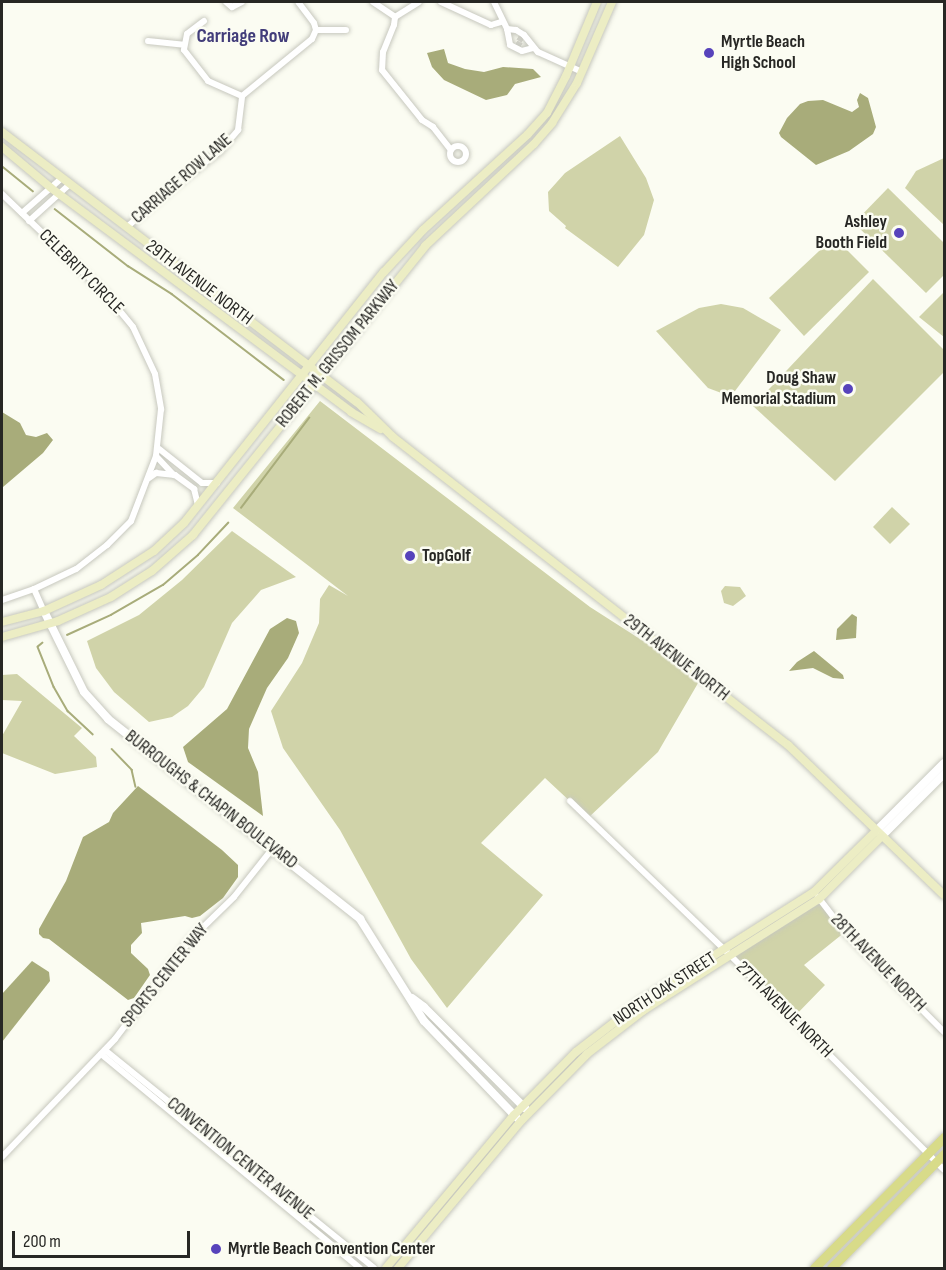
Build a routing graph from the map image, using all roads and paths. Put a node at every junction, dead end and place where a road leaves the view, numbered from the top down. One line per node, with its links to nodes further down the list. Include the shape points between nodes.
1 (226, 2): 2 (street, via 232,7)
2 (242, 2)
3 (298, 2): 14 (street)
4 (373, 2): 10 (street)
5 (419, 2): 10 (street)
6 (441, 2): 12 (street, via 491,25)
7 (494, 2): 12 (street)
8 (597, 2): 20 (main road, ROBERT M. GRISSOM PARKWAY)
9 (612, 2): 21 (main road, ROBERT M. GRISSOM PARKWAY)
10 (395, 17): 25 (street, via 383,52 382,70)
11 (204, 21): 18 (street, via 187,34)
12 (501, 22): 13 (street)
13 (510, 29): 16 (street); 19 (street); 19 (street, via 531,41)
14 (316, 30): 15 (street); 22 (street, via 312,39)
15 (346, 30)
16 (508, 38): 19 (street); 19 (street, via 510,45 519,50)
17 (148, 41): 18 (street)
18 (184, 45): 22 (street, via 208,81)
19 (525, 45): 20 (street)
20 (570, 67): 21 (street); 34 (main road, ROBERT M. GRISSOM PARKWAY, via 547,113 423,230 384,272)
21 (582, 72): 35 (main road, ROBERT M. GRISSOM PARKWAY, via 552,123 534,144 425,246)
22 (242, 96): 33 (street, CARRIAGE ROW LANE, via 238,130 220,151)
23 (2, 132): 26 (main road, 29TH AVENUE NORTH)
24 (2, 147): 28 (main road, 29TH AVENUE NORTH)
25 (451, 150)
26 (62, 178): 27 (main road, 29TH AVENUE NORTH); 28 (street)
27 (70, 184): 30 (street); 33 (main road, 29TH AVENUE NORTH)
28 (51, 188): 30 (main road, 29TH AVENUE NORTH); 31 (street)
29 (2, 194): 31 (street, CELEBRITY CIRCLE)
30 (59, 194): 32 (street); 36 (main road, 29TH AVENUE NORTH)
31 (22, 213): 32 (street, CELEBRITY CIRCLE)
32 (29, 221): 39 (street, CELEBRITY CIRCLE, via 105,293 144,344 156,374 160,399)
33 (127, 227): 34 (main road, 29TH AVENUE NORTH)
34 (311, 367): 35 (main road, 29TH AVENUE NORTH); 36 (main road, ROBERT M. GRISSOM PARKWAY)
35 (320, 375): 37 (main road, ROBERT M. GRISSOM PARKWAY); 38 (main road, 29TH AVENUE NORTH, via 357,402)
36 (303, 376): 37 (main road, 29TH AVENUE NORTH); 43 (main road, ROBERT M. GRISSOM PARKWAY)
37 (314, 384): 38 (main road, 29TH AVENUE NORTH); 49 (main road, ROBERT M. GRISSOM PARKWAY, via 206,520 176,551 111,597)
38 (393, 437): 54 (main road, 29TH AVENUE NORTH, via 788,745)
39 (158, 448): 40 (street, CELEBRITY CIRCLE); 43 (street, via 202,483)
40 (156, 456): 41 (street); 42 (street, CELEBRITY CIRCLE)
41 (175, 475): 42 (street, via 156,473); 44 (street, via 194,489)
42 (148, 478): 45 (street, CELEBRITY CIRCLE, via 130,521 114,539 85,563)
43 (218, 483): 44 (main road, ROBERT M. GRISSOM PARKWAY)
44 (199, 507): 47 (main road, ROBERT M. GRISSOM PARKWAY, via 154,551 123,572)
45 (34, 589): 46 (street, CELEBRITY CIRCLE); 47 (street, BURROUGHS & CHAPIN BOULEVARD)
46 (2, 600)
47 (44, 611): 48 (main road, ROBERT M. GRISSOM PARKWAY); 49 (street, BURROUGHS & CHAPIN BOULEVARD)
48 (2, 622)
49 (49, 623): 50 (main road, ROBERT M. GRISSOM PARKWAY); 55 (street, BURROUGHS & CHAPIN BOULEVARD, via 84,692 108,719)
50 (2, 637)
51 (945, 763): 54 (street, NORTH OAK STREET)
52 (945, 774): 54 (street, NORTH OAK STREET)
53 (570, 801): 58 (street, 27TH AVENUE NORTH)
54 (879, 834): 56 (main road, NORTH OAK STREET); 57 (main road, 29TH AVENUE NORTH)
55 (273, 848): 59 (street, BURROUGHS & CHAPIN BOULEVARD, via 360,919); 61 (street, SPORTS CENTER WAY, via 234,897 191,939)
56 (817, 895): 58 (main road, NORTH OAK STREET); 60 (street, 28TH AVENUE NORTH, via 845,932)
57 (945, 895)
58 (728, 953): 62 (main road, NORTH OAK STREET, via 642,1000 576,1052); 65 (street, 27TH AVENUE NORTH)
59 (408, 996): 62 (street, BURROUGHS & CHAPIN BOULEVARD, via 424,1007); 63 (street, BURROUGHS & CHAPIN BOULEVARD, via 424,1021)
60 (945, 1032)
61 (103, 1052): 67 (street, SPORTS CENTER WAY); 70 (street, CONVENTION CENTER AVENUE); 71 (street, CONVENTION CENTER AVENUE)
62 (526, 1109): 63 (main road, NORTH OAK STREET)
63 (518, 1118): 72 (main road, NORTH OAK STREET); 73 (main road, NORTH OAK STREET)
64 (945, 1137): 65 (main road)
65 (928, 1153): 68 (street, 27TH AVENUE NORTH); 74 (main road)
66 (945, 1154): 68 (main road)
67 (2, 1157)
68 (937, 1162): 69 (street, 27TH AVENUE NORTH); 75 (main road)
69 (945, 1170)
70 (360, 1269)
71 (374, 1269)
72 (386, 1269)
73 (398, 1269)
74 (814, 1269)
75 (831, 1269)

